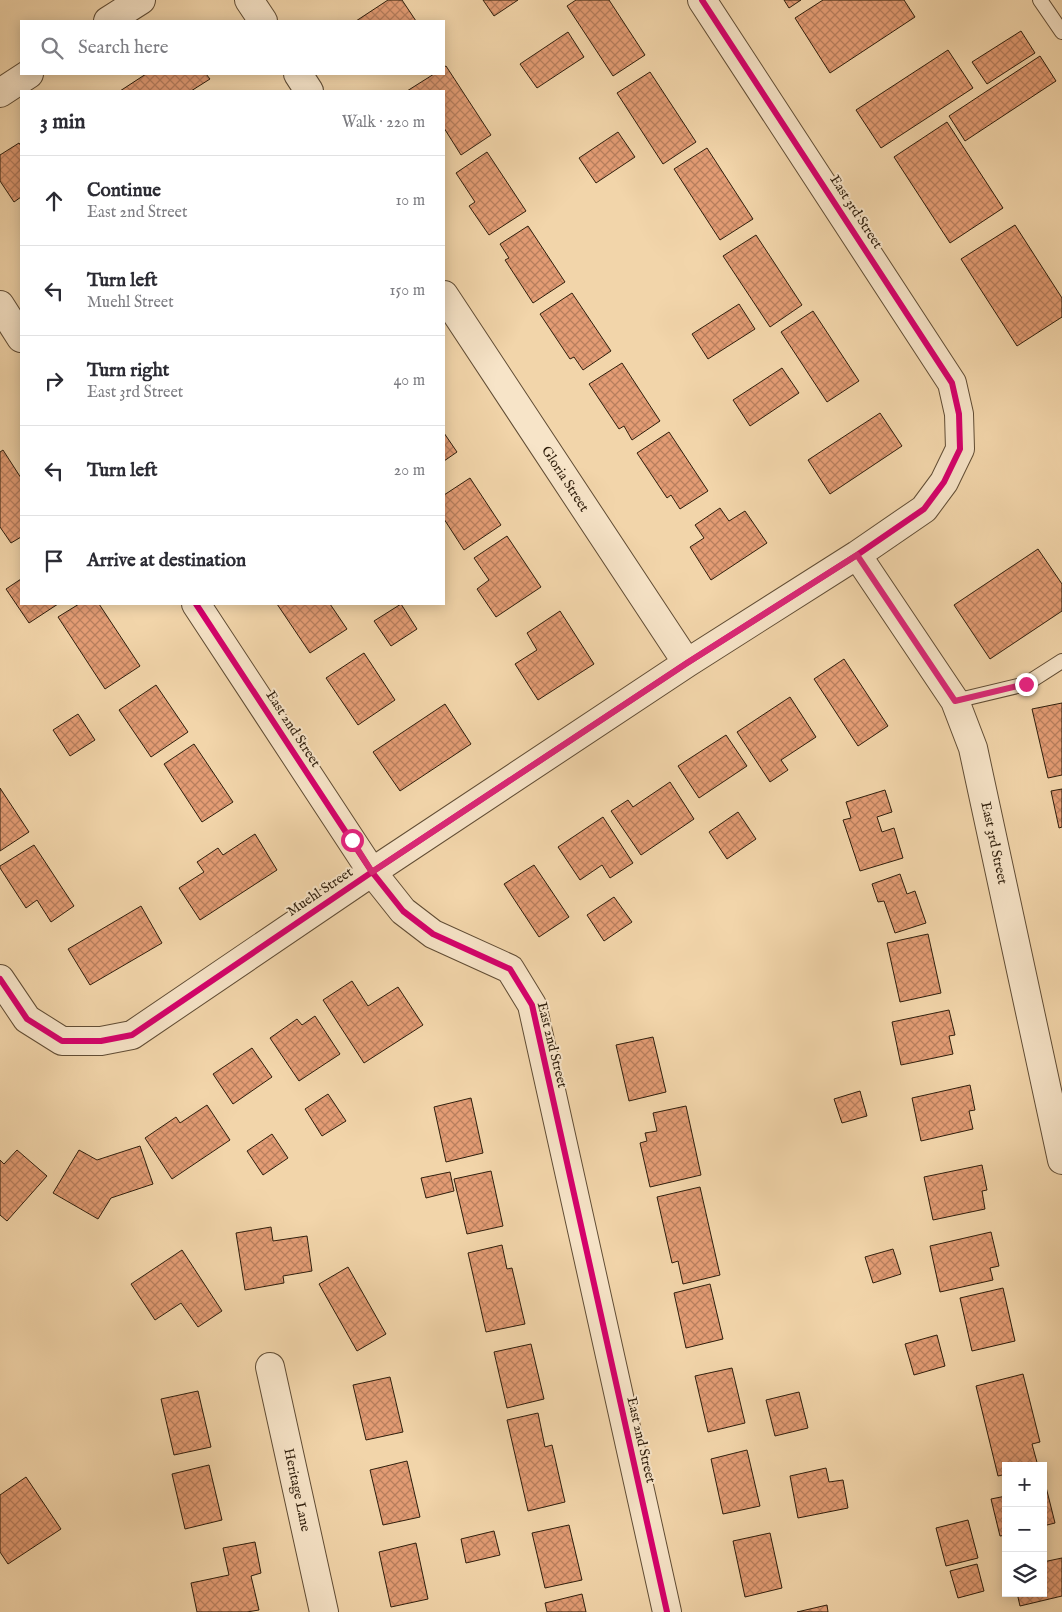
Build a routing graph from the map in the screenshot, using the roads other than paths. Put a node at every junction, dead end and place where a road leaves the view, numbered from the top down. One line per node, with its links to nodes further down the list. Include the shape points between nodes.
1 (140, 0): 5 (street)
2 (249, 0): 6 (street)
3 (702, 0): 15 (street, East 3rd Street, via 952,383 959,414)
4 (1040, 0): 7 (lane)
5 (110, 20)
6 (262, 20)
7 (1062, 32)
8 (27, 75): 11 (street)
9 (299, 75): 10 (street)
10 (308, 90)
11 (0, 93)
12 (445, 297): 19 (street, Gloria Street)
13 (0, 305): 14 (street)
14 (20, 336)
15 (960, 449): 16 (street, Muehl Street, via 944,482 924,509)
16 (857, 555): 19 (street, Muehl Street); 20 (street, East 3rd Street)
17 (197, 605): 21 (street, East 2nd Street)
18 (1062, 661): 20 (lane, via 1026,684)
19 (687, 663): 21 (street, Muehl Street)
20 (955, 701): 23 (street, East 3rd Street, via 974,748)
21 (372, 872): 22 (street, Muehl Street, via 132,1035 101,1041 62,1041 28,1019); 26 (street, East 2nd Street, via 403,911 433,934 510,969 532,1005)
22 (0, 979)
23 (1062, 1160)
24 (270, 1367): 25 (street, Heritage Lane)
25 (324, 1612)
26 (667, 1612)

